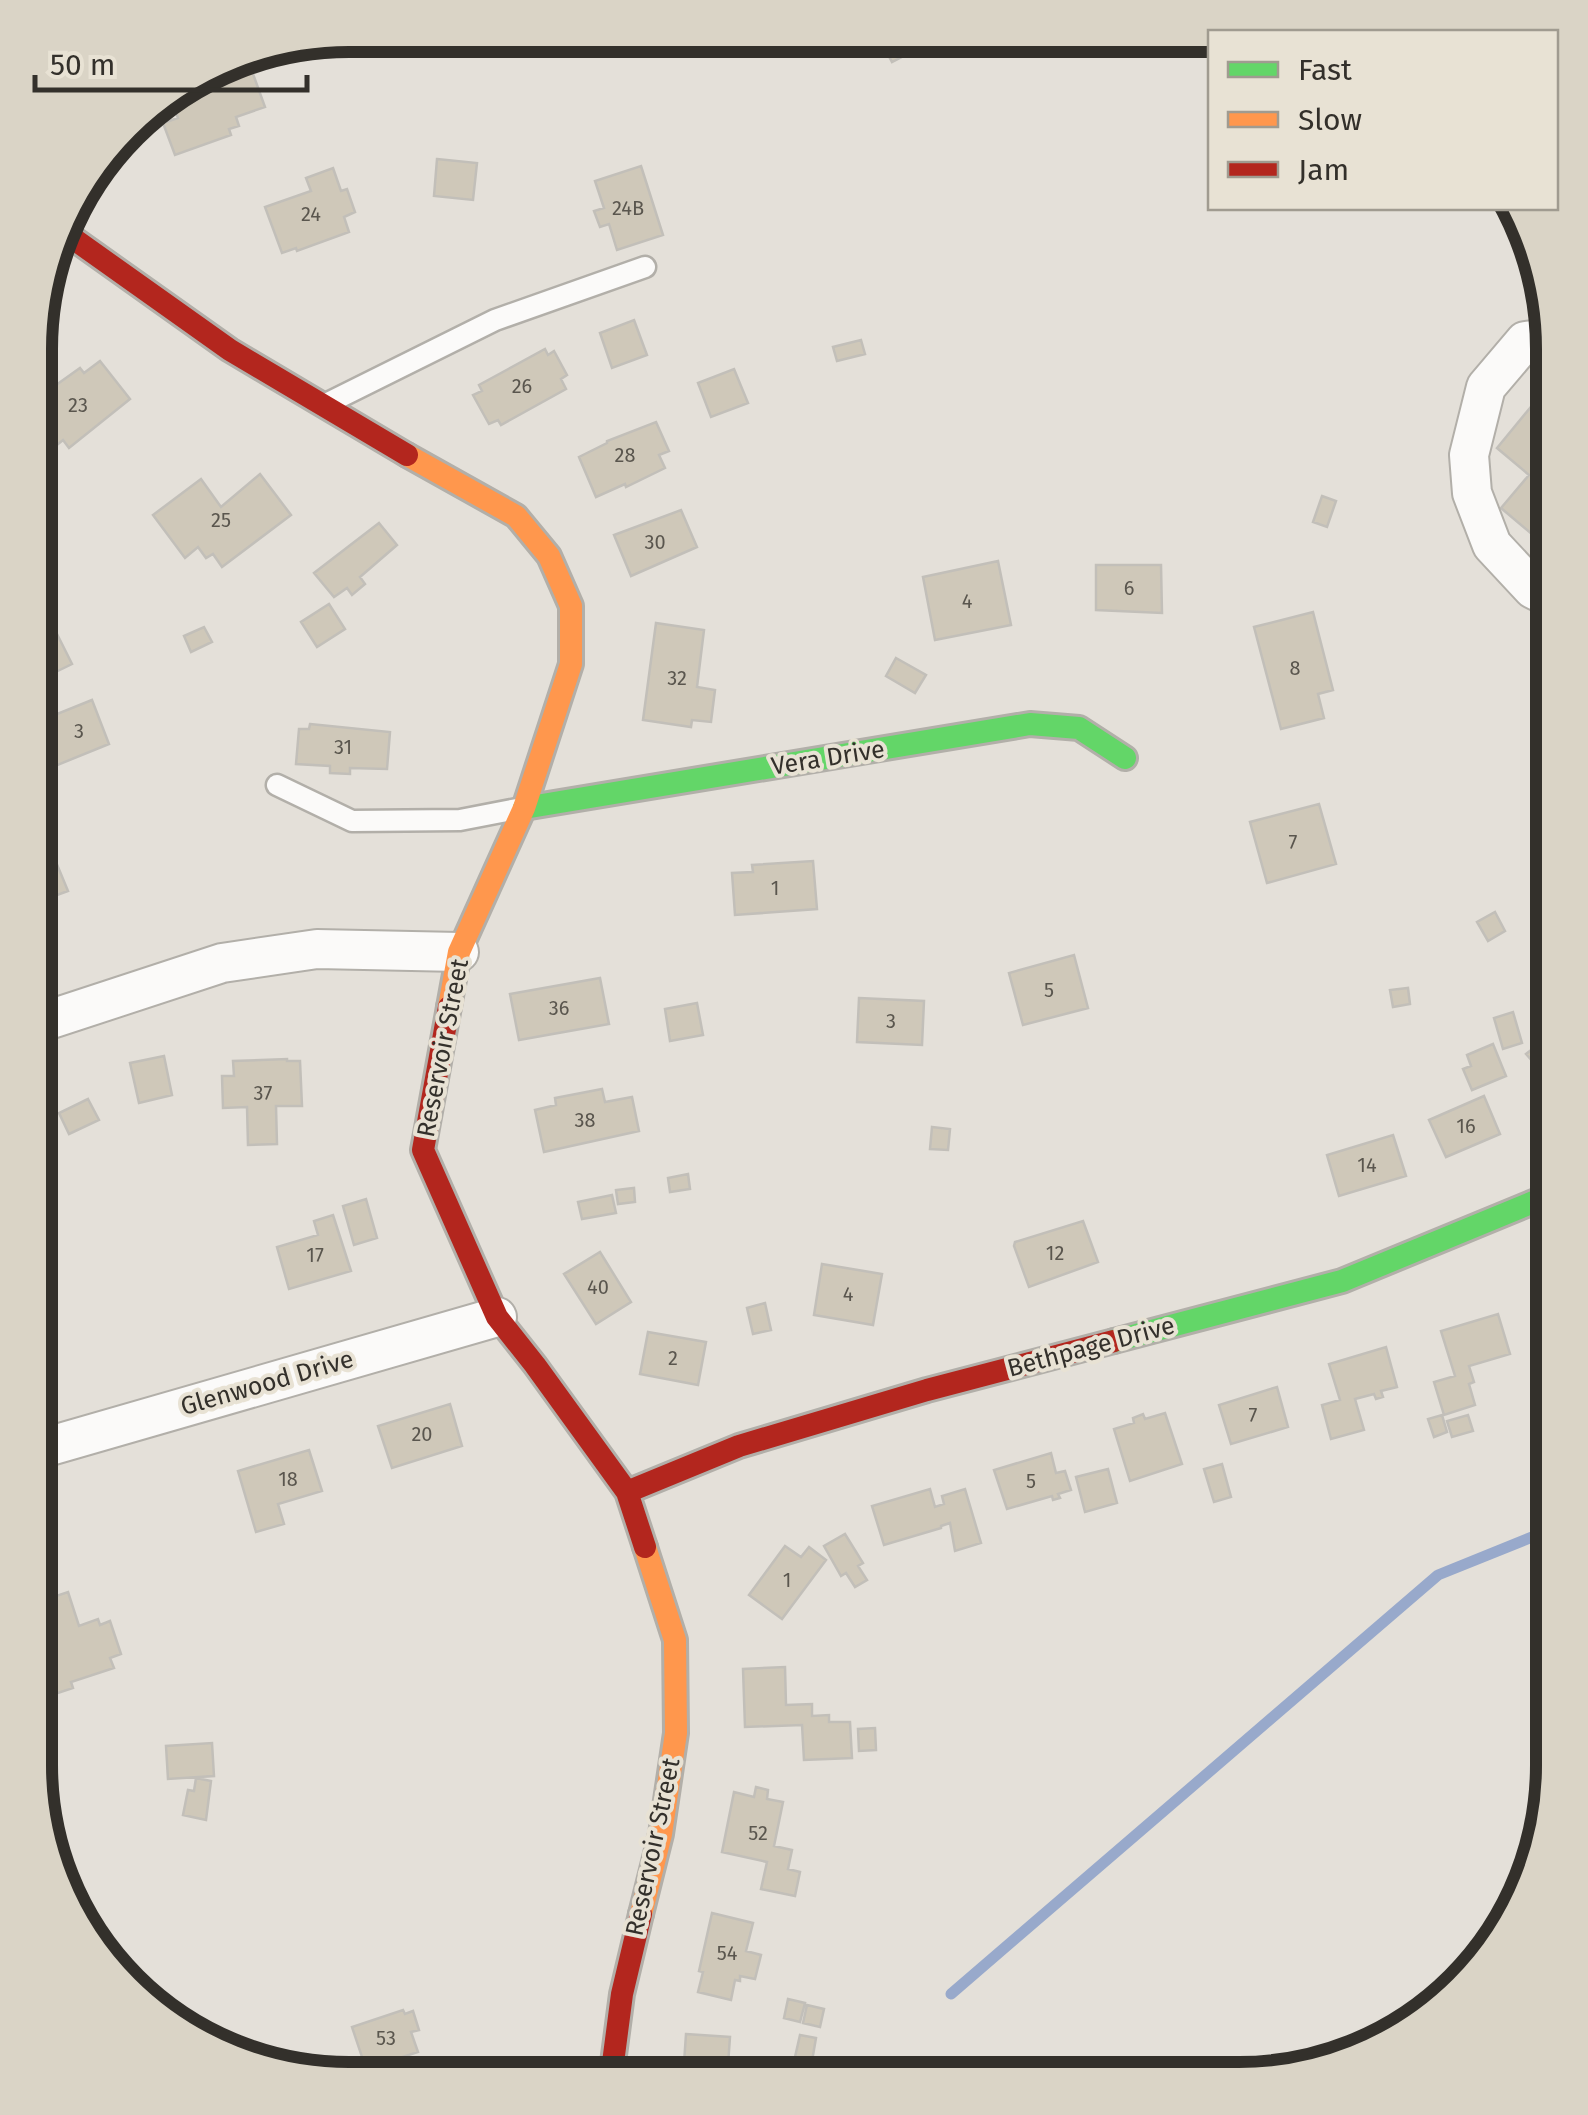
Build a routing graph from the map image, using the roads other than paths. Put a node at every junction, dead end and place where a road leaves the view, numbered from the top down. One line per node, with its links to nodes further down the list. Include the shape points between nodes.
1 (74, 239): 4 (street, Reservoir Street, via 230,350)
2 (645, 267): 4 (lane, via 495,320)
3 (1535, 340): 5 (street, via 1526,341 1486,387 1470,455 1472,493 1492,546)
4 (323, 405): 8 (street, Reservoir Street, via 516,516 549,556 570,606 571,664)
5 (1536, 590)
6 (1125, 758): 8 (street, Vera Drive, via 1079,728 1030,724)
7 (276, 785): 8 (lane, via 352,822 460,820)
8 (524, 808): 9 (street, Reservoir Street)
9 (460, 952): 10 (street, via 318,949 222,963); 12 (street, Reservoir Street, via 423,1150)
10 (52, 1019)
11 (1535, 1201): 14 (street, Bethpage Drive, via 1342,1281 908,1396 739,1446)
12 (498, 1317): 13 (street, Glenwood Drive); 14 (street, Reservoir Street)
13 (52, 1445)
14 (627, 1492): 15 (street, Reservoir Street, via 675,1640 676,1733)
15 (613, 2062)

